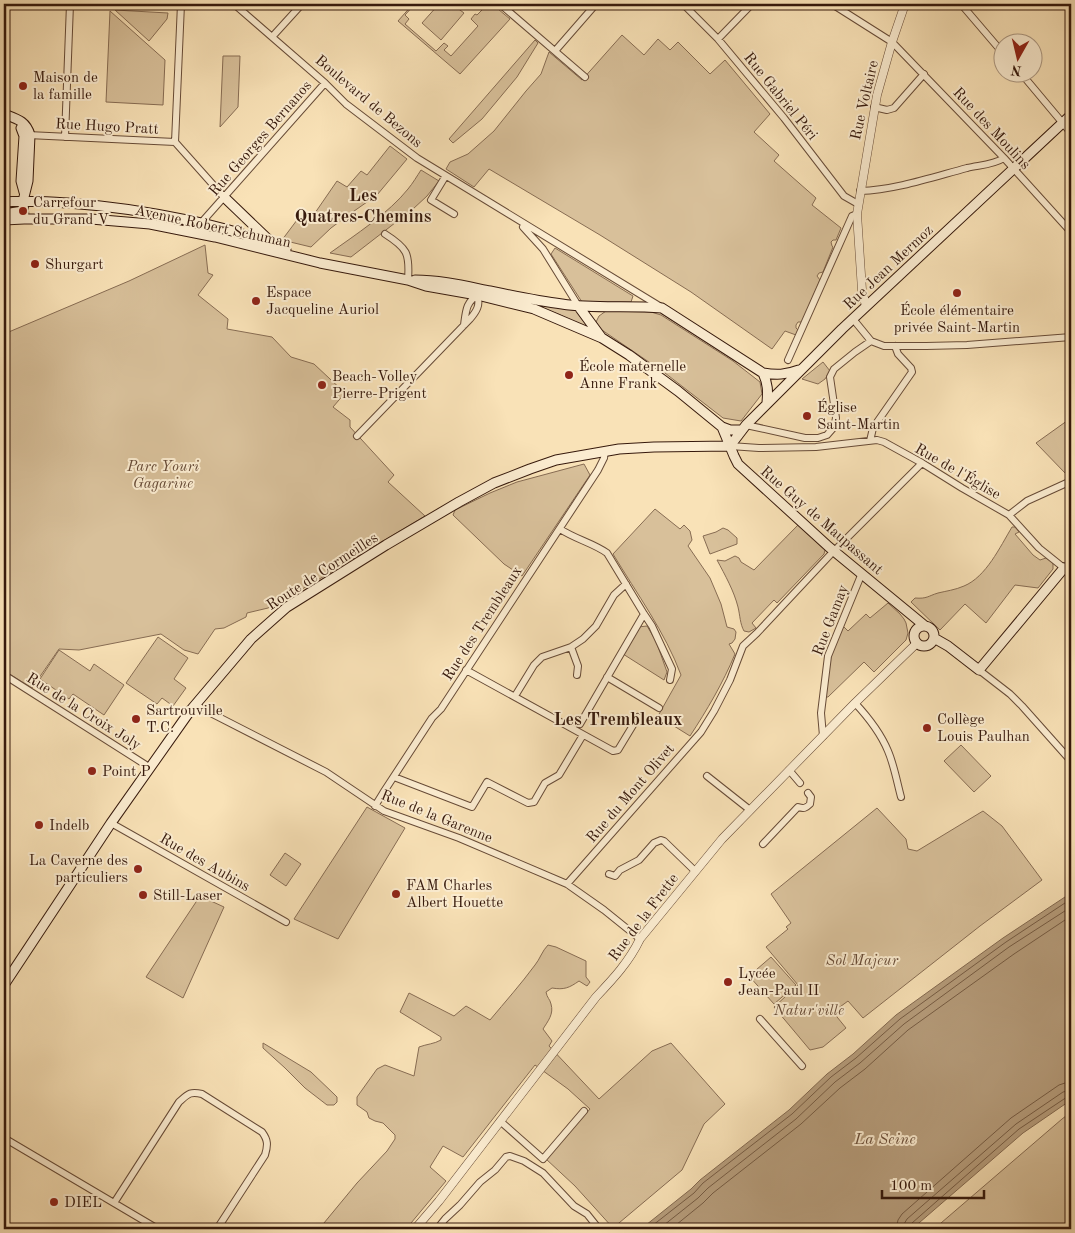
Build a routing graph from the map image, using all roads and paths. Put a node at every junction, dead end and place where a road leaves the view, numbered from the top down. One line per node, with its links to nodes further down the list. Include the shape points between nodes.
1 (70, 4): 27 (street)
2 (181, 4): 28 (street)
3 (234, 4): 12 (street, Boulevard de Bezons)
4 (302, 4): 12 (street)
5 (500, 4): 16 (street)
6 (596, 4): 16 (street)
7 (683, 4): 13 (street, Rue Gabriel Péri)
8 (752, 4): 13 (street)
9 (832, 4): 15 (street, Rue des Moulins)
10 (905, 4): 15 (street, Rue Voltaire)
11 (961, 4): 14 (street)
12 (272, 37): 20 (street, Boulevard de Bezons)
13 (718, 39): 36 (street, Rue Gabriel Péri, via 844,196)
14 (992, 40)
15 (892, 42): 17 (street, Rue des Moulins); 21 (street, Rue Voltaire)
16 (555, 50): 18 (street)
17 (924, 74): 21 (street, via 894,108); 29 (street, Rue des Moulins)
18 (585, 77)
19 (1028, 82): 24 (street)
20 (325, 83): 31 (street, Boulevard de Bezons, via 346,104); 33 (street, Rue Georges Bernanos)
21 (874, 107): 32 (street, Rue Voltaire)
22 (4, 114): 26 (main road, via 23,122 28,128)
23 (1071, 115): 24 (main road, Rue Jean Mermoz)
24 (1063, 123): 25 (street); 30 (main road, Rue Jean Mermoz)
25 (1071, 133)
26 (27, 136): 27 (street, Rue Hugo Pratt); 34 (main road, via 28,181)
27 (65, 137): 28 (street, Rue Hugo Pratt)
28 (176, 142): 33 (street, Rue Hugo Pratt)
29 (1004, 158): 30 (street, Rue des Moulins); 32 (street, via 997,163 880,190)
30 (1013, 168): 44 (street, Rue des Moulins); 55 (main road, Rue Jean Mermoz)
31 (445, 177): 37 (street, Boulevard de Bezons); 39 (street, via 431,200)
32 (860, 191): 36 (street, Rue Voltaire)
33 (224, 197): 43 (street, Rue Georges Bernanos); 47 (main road)
34 (24, 198): 35 (main road, Avenue Robert Schuman); 41 (main road); 43 (main road, Avenue Robert Schuman, via 122,207)
35 (4, 202)
36 (858, 204): 40 (street, Rue Voltaire)
37 (495, 207): 54 (street, Boulevard de Bezons, via 524,228 543,249); 58 (street, Boulevard de Bezons)
38 (4, 214): 41 (main road)
39 (454, 214)
40 (856, 214): 55 (street, Rue Voltaire); 66 (street, via 852,216)
41 (23, 215): 42 (main road, Avenue Robert Schuman); 45 (main road, Avenue Robert Schuman, via 150,224)
42 (4, 220)
43 (201, 223): 45 (street); 47 (main road, Avenue Robert Schuman)
44 (1071, 232)
45 (199, 234): 48 (main road, Avenue Robert Schuman)
46 (385, 234): 49 (street, via 405,249 409,258)
47 (275, 246): 48 (main road, Avenue Robert Schuman)
48 (307, 260): 49 (main road, Avenue Robert Schuman)
49 (408, 280): 50 (main road, Avenue Robert Schuman, via 426,286)
50 (464, 289): 51 (main road, Avenue Robert Schuman); 53 (street)
51 (477, 292): 52 (main road, Avenue Robert Schuman); 53 (street); 56 (street)
52 (488, 294): 54 (main road); 56 (street); 63 (main road, via 534,308)
53 (468, 304): 61 (street)
54 (580, 306): 57 (main road); 60 (main road)
55 (866, 306): 59 (main road, Rue Jean Mermoz)
56 (478, 307): 61 (street)
57 (606, 307): 58 (main road); 60 (main road)
58 (662, 308): 68 (main road, Boulevard de Bezons)
59 (853, 319): 64 (street); 67 (main road, Rue Jean Mermoz)
60 (588, 320): 63 (main road)
61 (464, 324): 72 (street)
62 (1071, 337): 65 (street, via 966,345)
63 (602, 338): 70 (main road, via 638,360)
64 (872, 342): 65 (street); 71 (street, via 834,369 830,377 836,418 834,427 826,435 805,438)
65 (895, 346): 73 (street, via 912,372 873,428)
66 (788, 360)
67 (804, 368): 68 (main road, via 783,375); 69 (main road, Rue Jean Mermoz)
68 (763, 373): 69 (main road, via 768,383)
69 (767, 403): 71 (main road, Rue Jean Mermoz)
70 (722, 427): 71 (main road, via 730,430); 74 (main road, Rue Guy de Maupassant)
71 (743, 428): 74 (main road, Rue Jean Mermoz)
72 (358, 436)
73 (870, 441): 74 (street, Rue de l'Église, via 816,447); 76 (street, Rue de l'Église, via 884,442)
74 (730, 446): 75 (main road, Route de Cormeilles); 80 (main road, Rue Guy de Maupassant, via 738,464)
75 (605, 451): 79 (street, Rue des Trembleaux, via 598,470); 99 (main road, Route de Cormeilles, via 556,460 494,483 386,545 287,607 251,639)
76 (922, 463): 78 (street, Rue de l'Église); 80 (street, Rue du Mont Olivet)
77 (1071, 481): 78 (street, via 1027,501)
78 (1009, 514): 81 (street, Rue de l'Église, via 1039,548)
79 (560, 529): 83 (street, via 607,553); 91 (street, Rue des Trembleaux)
80 (835, 551): 82 (main road, Rue Guy de Maupassant); 119 (street, Rue du Mont Olivet, via 743,646 730,680 701,732)
81 (1068, 570): 92 (main road)
82 (862, 573): 84 (main road, Rue Guy de Maupassant); 104 (street, Rue Gamay, via 828,656 821,713)
83 (626, 584): 85 (street); 90 (street, via 614,595 596,626)
84 (904, 609): 86 (main road, Rue Guy de Maupassant); 87 (main road, Rue Guy de Maupassant)
85 (644, 614): 94 (street); 96 (street, via 672,669)
86 (925, 626): 87 (main road); 88 (main road, via 933,631)
87 (915, 631): 89 (main road)
88 (934, 638): 89 (main road, via 928,646); 92 (main road)
89 (917, 643): 98 (street, Rue de la Frette)
90 (571, 646): 93 (street, via 578,666); 97 (street, via 542,657)
91 (466, 670): 97 (street); 109 (street, Rue des Trembleaux)
92 (980, 670): 105 (street, via 1010,694)
93 (577, 675)
94 (607, 677): 100 (street); 102 (street)
95 (4, 678): 106 (street, Rue de la Croix Joly, via 9,678)
96 (670, 680)
97 (515, 696): 103 (street)
98 (855, 703): 104 (street, Rue de la Frette); 112 (street, via 889,752)
99 (194, 705): 106 (main road, Route de Cormeilles); 113 (street, Rue de la Garenne, via 326,772)
100 (659, 708)
101 (638, 717): 103 (street, via 618,750 613,751)
102 (580, 724)
103 (583, 735): 109 (street, via 560,775 545,783 534,802 528,803 487,782 472,807)
104 (823, 736): 107 (street, Rue de la Frette)
105 (1071, 759)
106 (149, 768): 115 (main road, Route de Cormeilles)
107 (789, 770): 110 (street); 114 (street, Rue de la Frette)
108 (707, 776): 114 (street)
109 (394, 777): 113 (street, Rue des Trembleaux)
110 (800, 783)
111 (808, 793): 116 (street, via 811,797 807,808 798,807)
112 (901, 797)
113 (376, 806): 119 (street, Rue de la Garenne)
114 (750, 810): 117 (street, Rue de la Frette)
115 (111, 823): 120 (street, Rue des Aubins); 122 (main road, Route de Cormeilles)
116 (763, 844)
117 (696, 871): 118 (street, Rue de la Frette, via 664,841 658,840 638,861 614,876); 121 (street, Rue de la Frette)
118 (609, 874)
119 (567, 884): 121 (street, Rue de la Garenne)
120 (286, 922)
121 (640, 939): 126 (street, Rue de la Frette, via 631,956)
122 (4, 985)
123 (760, 1019): 124 (street)
124 (802, 1066)
125 (584, 1111): 128 (street)
126 (500, 1121): 128 (street); 133 (street, Rue de la Frette)
127 (4, 1138): 130 (street)
128 (543, 1160): 129 (street)
129 (536, 1169): 134 (street, via 524,1161 506,1157); 135 (street, via 574,1206 587,1214)
130 (114, 1203): 131 (street); 132 (street, via 179,1102 187,1094 202,1094 262,1132 268,1144 265,1154)
131 (158, 1229)
132 (217, 1229)
133 (414, 1229)
134 (437, 1229)
135 (599, 1229)

